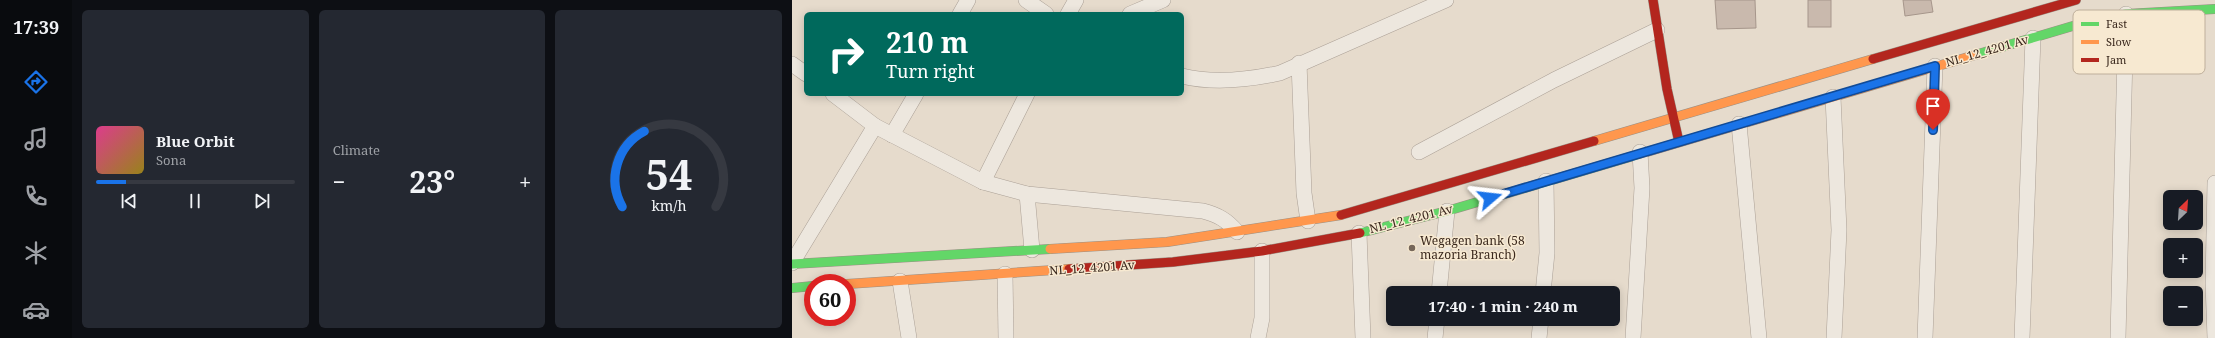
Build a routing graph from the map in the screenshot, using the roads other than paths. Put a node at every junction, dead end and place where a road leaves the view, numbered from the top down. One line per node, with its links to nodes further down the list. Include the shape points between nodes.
1 (968, 0): 10 (street)
2 (1026, 0): 11 (street)
3 (1076, 0): 12 (street)
4 (1163, 0): 13 (street)
5 (1446, 0): 17 (street)
6 (1653, 0): 15 (main road)
7 (2076, 0): 27 (main road, NL_12_4201 Av)
8 (2215, 9): 9 (main road, NL_12_4201 Av)
9 (2197, 10)
10 (961, 12)
11 (1043, 12)
12 (1069, 12)
13 (1135, 12)
14 (2073, 26): 16 (main road, NL_12_4201 Av)
15 (1657, 30): 27 (main road); 32 (street, via 1554,80)
16 (2033, 38): 19 (main road, NL_12_4201 Av); 64 (street)
17 (1299, 63): 22 (street, via 1280,73 1256,78 1225,81); 39 (street, via 1304,193)
18 (792, 64): 20 (street)
19 (1935, 66): 26 (main road, NL_12_4201 Av); 63 (street)
20 (804, 73)
21 (2125, 74): 65 (street)
22 (1184, 76)
23 (836, 96): 29 (street)
24 (915, 96): 30 (street)
25 (1026, 96): 35 (street)
26 (1833, 96): 28 (main road, NL_12_4201 Av); 62 (street, via 1839,230)
27 (1673, 119): 31 (main road); 39 (main road, NL_12_4201 Av, via 1402,199 1339,216)
28 (1739, 124): 31 (main road, NL_12_4201 Av); 61 (street)
29 (875, 126): 30 (street); 44 (street)
30 (892, 135): 35 (street)
31 (1679, 142): 33 (main road, NL_12_4201 Av)
32 (1419, 152)
33 (1640, 152): 34 (main road, NL_12_4201 Av); 60 (street, via 1642,188)
34 (1546, 181): 38 (main road, NL_12_4201 Av); 49 (street, via 1547,253)
35 (984, 182): 37 (street)
36 (2215, 183): 66 (street)
37 (1027, 194): 40 (street, via 1203,211 1219,216 1230,223); 42 (street)
38 (1447, 211): 41 (main road, NL_12_4201 Av); 48 (street)
39 (1308, 221): 40 (main road, NL_12_4201 Av)
40 (1237, 232): 42 (main road, NL_12_4201 Av, via 1167,242)
41 (1359, 233): 43 (main road, NL_12_4201 Av); 57 (street)
42 (1032, 250): 44 (main road, NL_12_4201 Av)
43 (1262, 251): 45 (main road, NL_12_4201 Av, via 1173,262); 56 (street, via 1262,318)
44 (792, 264)
45 (1005, 274): 46 (main road, NL_12_4201 Av); 55 (street)
46 (900, 281): 47 (main road, NL_12_4201 Av); 54 (street)
47 (856, 283)
48 (1440, 286)
49 (1544, 286)
50 (804, 287): 51 (main road)
51 (792, 288)
52 (1436, 326): 58 (street)
53 (1540, 326): 59 (street)
54 (909, 338)
55 (1006, 338)
56 (1258, 338)
57 (1363, 338)
58 (1435, 338)
59 (1539, 338)
60 (1633, 338)
61 (1759, 338)
62 (1834, 338)
63 (1925, 338)
64 (2022, 338)
65 (2118, 338)
66 (2215, 338)

